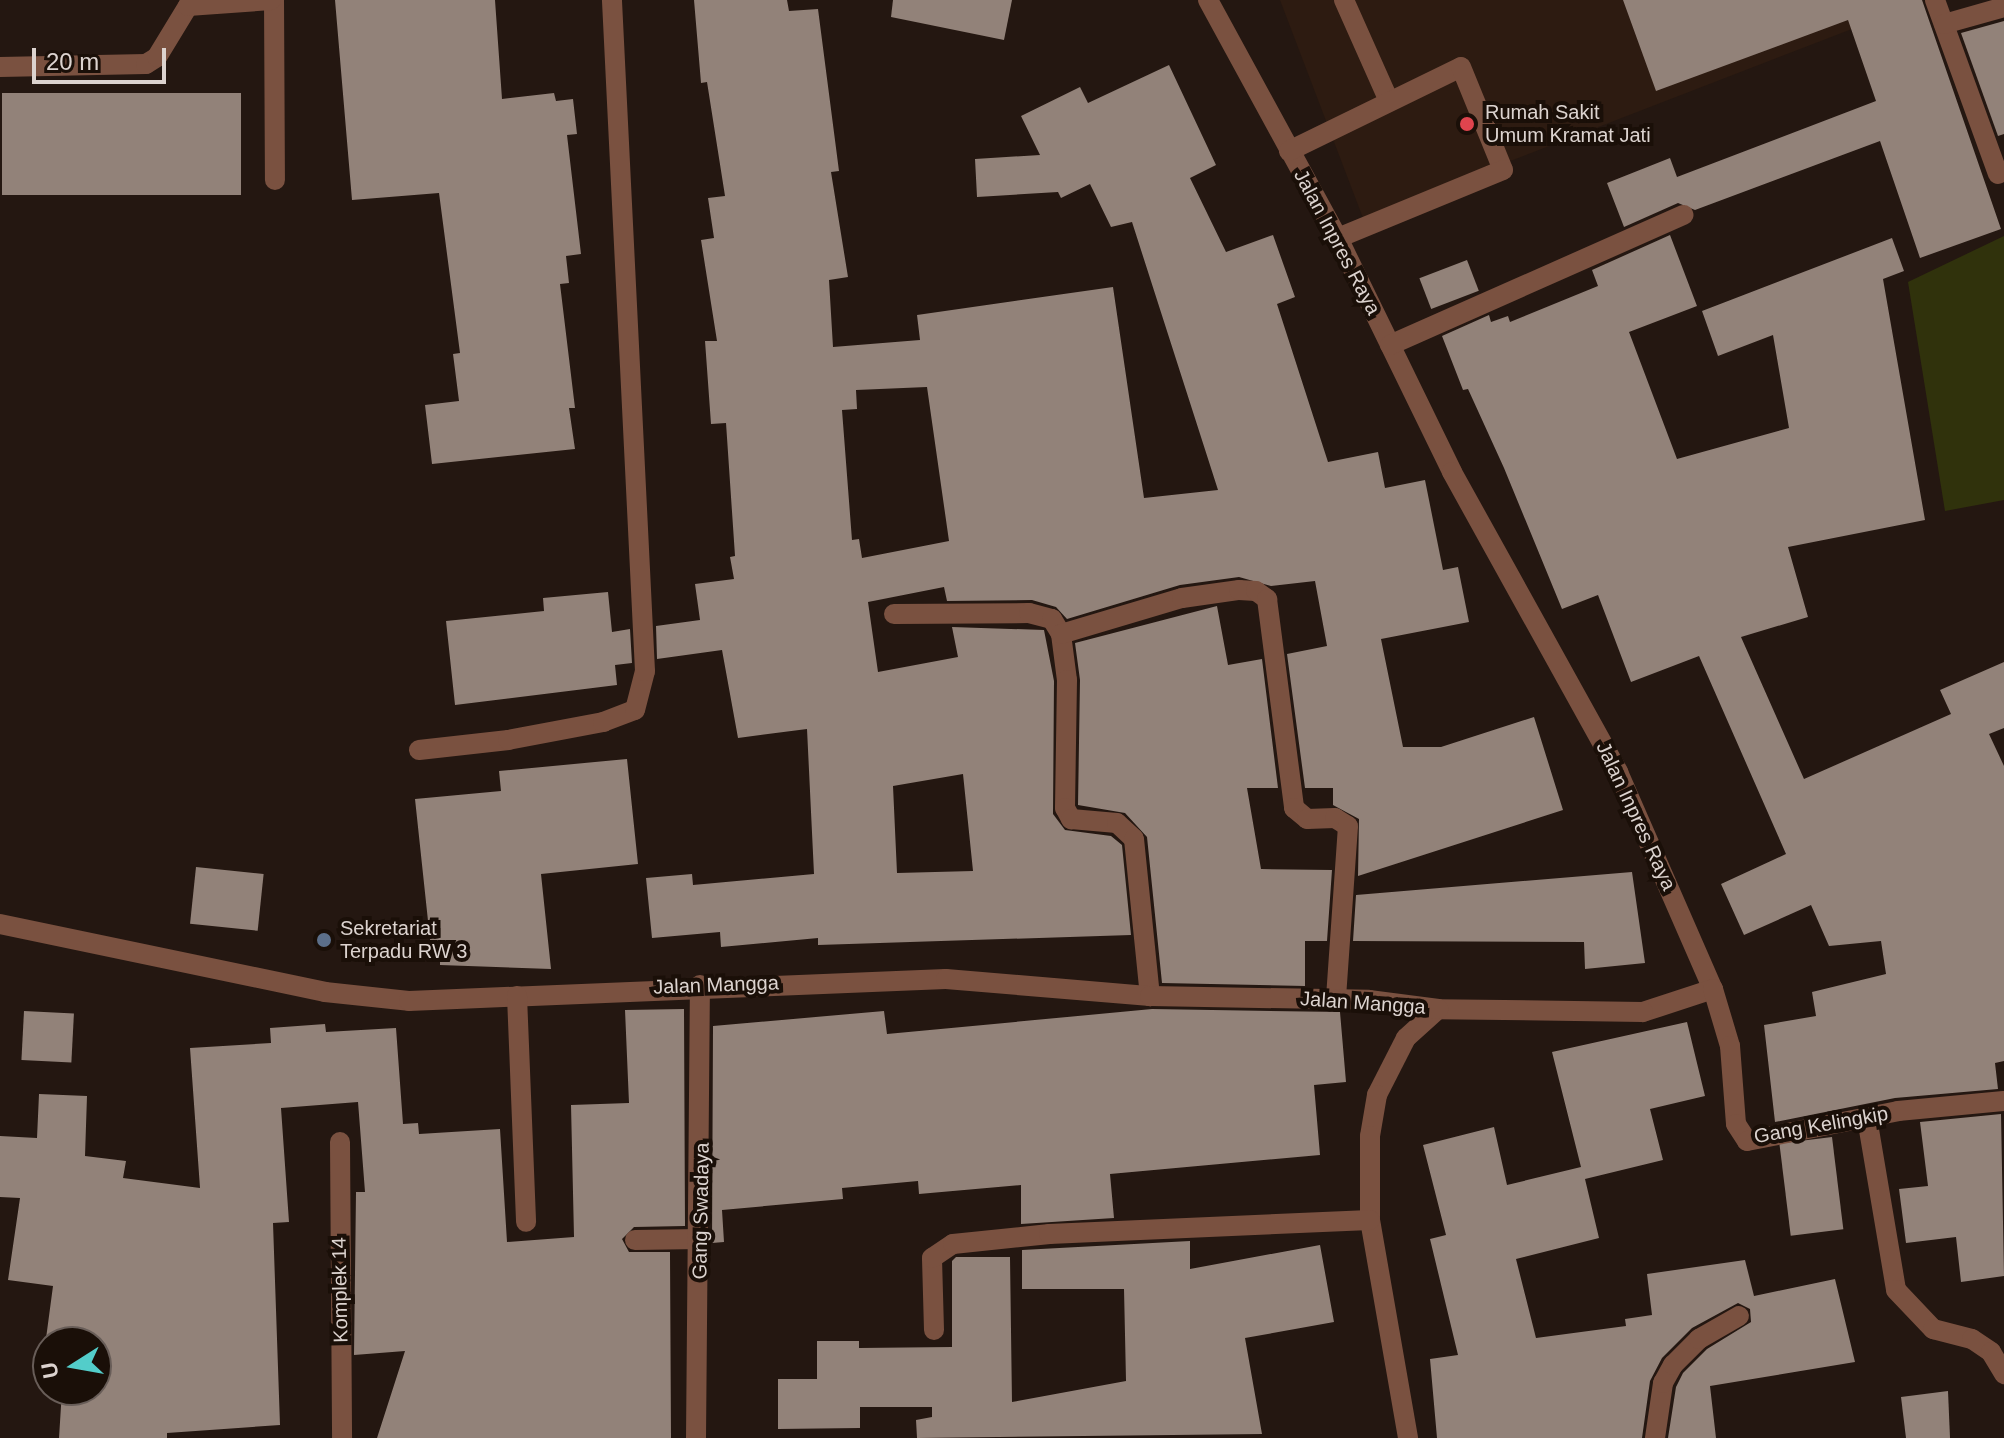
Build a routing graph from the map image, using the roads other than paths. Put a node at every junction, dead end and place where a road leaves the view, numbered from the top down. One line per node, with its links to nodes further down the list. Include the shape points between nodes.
1 (273, 0): 8 (street, via 188,6 157,57 146,64); 12 (street)
2 (612, 0): 18 (street, via 645,671 635,710 603,722 508,740)
3 (1208, 0): 10 (street, Jalan Inpres Raya)
4 (1344, 0): 9 (street)
5 (1935, 0): 7 (street)
6 (2004, 7): 7 (street)
7 (1944, 24): 11 (street)
8 (0, 67)
9 (1389, 101): 10 (street); 14 (street, via 1461,67 1503,170)
10 (1289, 151): 14 (street, Jalan Inpres Raya)
11 (1998, 174)
12 (275, 180)
13 (1683, 215): 15 (street)
14 (1338, 238): 15 (street, Jalan Inpres Raya)
15 (1390, 345): 21 (street, Jalan Inpres Raya, via 1452,472 1618,772)
16 (894, 614): 17 (street, via 1029,613 1052,619)
17 (1061, 634): 23 (street, via 1067,680 1065,808 1071,819 1117,823 1134,839); 24 (street, via 1182,598 1239,590 1256,591 1267,599 1294,808 1307,819 1335,818 1348,826)
18 (419, 750)
19 (0, 924): 22 (street, Jalan Mangga, via 325,992 409,1001)
20 (700, 985): 22 (street, Jalan Mangga); 23 (street, Jalan Mangga, via 946,979); 31 (street, Gang Swadaya)
21 (1713, 989): 25 (street, via 1643,1012); 27 (street, Gang Kelingkip, via 1730,1046 1736,1124 1747,1141)
22 (517, 996): 30 (street)
23 (1150, 996): 24 (street, Jalan Mangga)
24 (1336, 998): 25 (street, Jalan Mangga)
25 (1438, 1009): 29 (street, via 1406,1038 1377,1095 1370,1136)
26 (2004, 1101): 27 (street, Gang Kelingkip)
27 (1867, 1118): 35 (street, via 1896,1290 1933,1329 1972,1339 1991,1352)
28 (340, 1142): 36 (street, Komplek 14)
29 (1370, 1220): 34 (street, via 1049,1234 953,1244 932,1258); 38 (street)
30 (526, 1222)
31 (700, 1239): 32 (street); 37 (street, Gang Swadaya)
32 (635, 1240)
33 (1739, 1316): 39 (street, via 1699,1339 1673,1365 1663,1383)
34 (934, 1330)
35 (2004, 1374)
36 (342, 1438)
37 (696, 1438)
38 (1408, 1438)
39 (1655, 1438)

